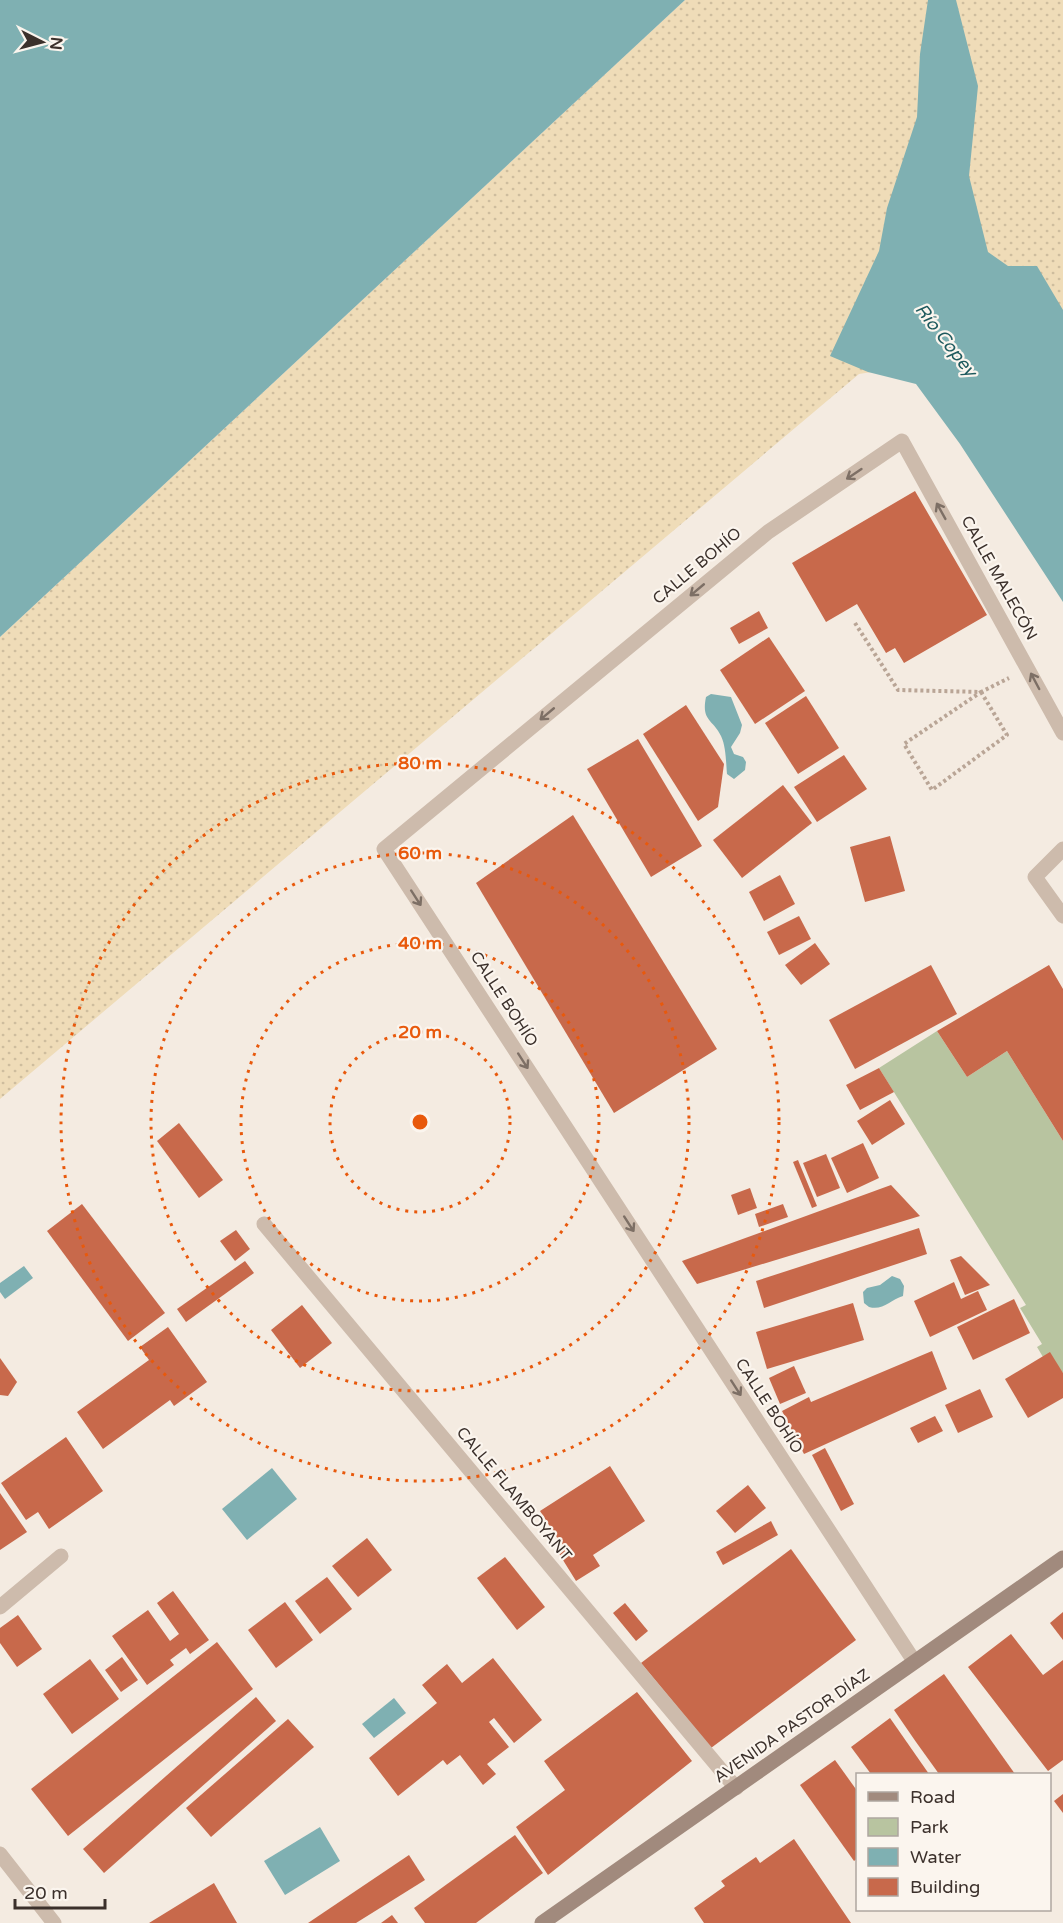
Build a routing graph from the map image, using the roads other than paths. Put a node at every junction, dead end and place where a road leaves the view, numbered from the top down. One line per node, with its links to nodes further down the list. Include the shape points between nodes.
1 (902, 441): 2 (street, CALLE MALECÓN, one-way to 1); 9 (street, CALLE BOHÍO, one-way to 9, via 768,532 384,849)
2 (1063, 733)
3 (1063, 849): 4 (street, via 1035,877)
4 (1063, 916)
5 (264, 1224): 10 (street, CALLE FLAMBOYANT)
6 (61, 1556): 8 (street)
7 (1063, 1558): 9 (street, AVENIDA PASTOR DÍAZ)
8 (0, 1607)
9 (914, 1661): 10 (street, AVENIDA PASTOR DÍAZ)
10 (736, 1788): 13 (street, AVENIDA PASTOR DÍAZ)
11 (0, 1854): 12 (street)
12 (54, 1923)
13 (542, 1923)

